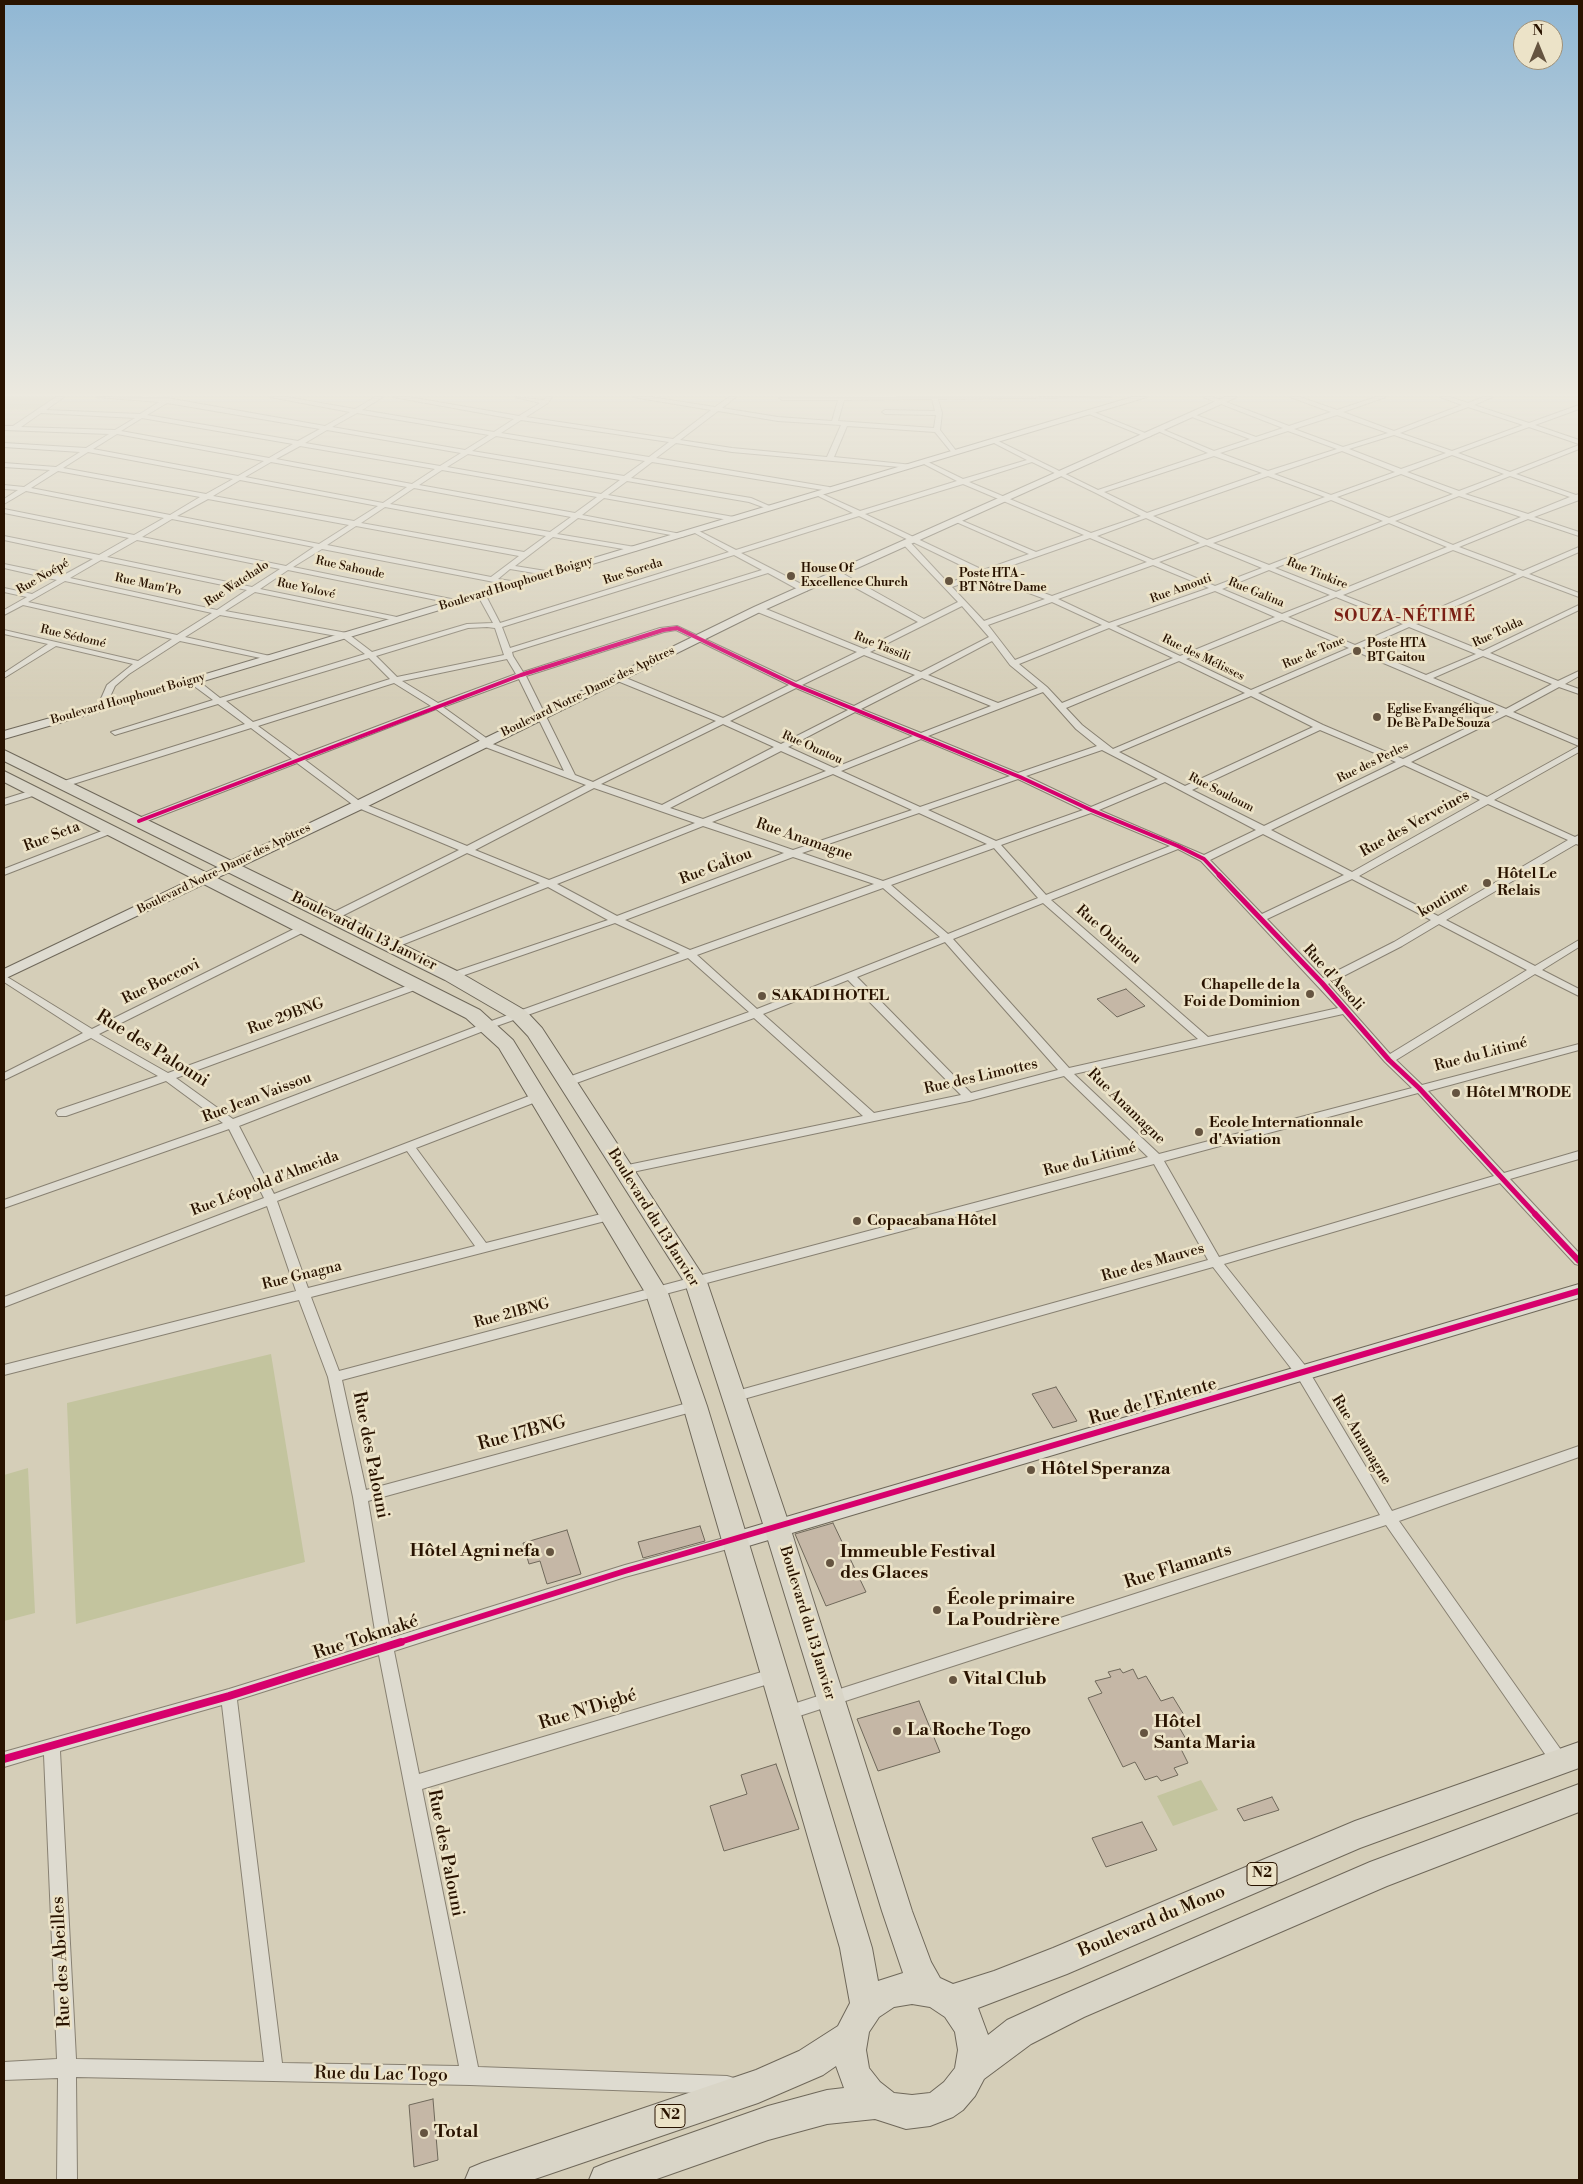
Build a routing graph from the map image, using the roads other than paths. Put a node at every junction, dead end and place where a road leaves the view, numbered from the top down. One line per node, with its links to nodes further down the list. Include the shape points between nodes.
1 (80, 499): 26 (street)
2 (203, 499): 26 (street, Rue Noépé)
3 (217, 499): 32 (street)
4 (351, 499): 21 (street)
5 (393, 499): 21 (street, Rue Watchalo)
6 (480, 499): 27 (street)
7 (600, 499): 27 (street)
8 (614, 499): 29 (street)
9 (745, 499): 22 (street)
10 (801, 499): 22 (street, Boulevard Houphouet Boigny)
11 (828, 499): 24 (street, Rue des Mélisses)
12 (906, 499): 24 (street, Rue Soreda)
13 (1005, 499): 30 (street, Boulevard Notre-Dame des Apôtres); 38 (street, Rue Galina)
14 (1112, 499): 28 (street, Rue Tinkire)
15 (1195, 499): 28 (street)
16 (1326, 499): 41 (street)
17 (1336, 499): 31 (street)
18 (1443, 499): 31 (street, Rue Amouti)
19 (1477, 499): 25 (street)
20 (1573, 499): 25 (street)
21 (384, 505): 32 (street, Rue Watchalo); 35 (street)
22 (770, 508): 29 (street, Boulevard Houphouet Boigny)
23 (4, 511): 37 (street, Rue Sahoude)
24 (859, 514): 40 (street, Rue des Mélisses); 46 (street, Rue Soreda)
25 (1528, 515): 34 (street); 43 (street)
26 (172, 516): 37 (street, Rue Noépé); 42 (street)
27 (578, 516): 35 (street); 36 (street)
28 (1147, 516): 38 (street); 41 (street, Rue Tinkire)
29 (734, 519): 33 (street, Boulevard Houphouet Boigny)
30 (956, 520): 40 (street, Boulevard Notre-Dame des Apôtres); 48 (street)
31 (1388, 520): 43 (street); 53 (street, Rue Amouti)
32 (354, 524): 42 (street, Rue Watchalo); 47 (street)
33 (695, 531): 36 (street, Boulevard Houphouet Boigny); 46 (street)
34 (1579, 534)
35 (553, 535): 44 (street); 47 (street)
36 (682, 535): 44 (street, Boulevard Houphouet Boigny)
37 (136, 536): 49 (street, Rue Noépé); 52 (street, Rue Sahoude)
38 (1093, 536): 48 (street); 50 (street, Rue Galina)
39 (4, 538): 49 (street, Rue Yolové)
40 (909, 541): 56 (street, Rue des Mélisses); 58 (street, Boulevard Notre-Dame des Apôtres); 63 (street, Rue Souloum)
41 (1207, 543): 50 (street); 53 (street, Rue Tinkire)
42 (320, 546): 52 (street, Rue Watchalo); 61 (street)
43 (1452, 547): 59 (street); 69 (street)
44 (634, 549): 57 (street, Boulevard Houphouet Boigny)
45 (1579, 549): 59 (street, Rue de Tone)
46 (734, 552): 55 (street); 85 (street, Rue Soreda)
47 (526, 555): 54 (street)
48 (1037, 555): 56 (street)
49 (99, 558): 60 (street, Rue Noépé); 67 (street, Rue Yolové)
50 (1155, 562): 65 (street, Rue Galina); 72 (street)
51 (4, 566): 60 (street, Rue Mam'Po)
52 (287, 567): 67 (street, Rue Watchalo); 73 (street, Rue Sahoude)
53 (1268, 567): 65 (street, Rue Amouti); 69 (street, Rue Tinkire)
54 (510, 568): 57 (street); 61 (street)
55 (768, 570): 64 (street); 95 (street)
56 (983, 573): 63 (street); 72 (street, Rue des Mélisses)
57 (549, 574): 62 (street, Boulevard Houphouet Boigny)
58 (837, 574): 64 (street, Boulevard Notre-Dame des Apôtres); 82 (street)
59 (1524, 574): 71 (street); 84 (street, Rue de Tone)
60 (63, 579): 70 (street, Rue Noépé); 78 (street, Rue Mam'Po)
61 (493, 579): 62 (street)
62 (515, 584): 68 (street, Boulevard Houphouet Boigny)
63 (946, 586): 75 (street, Rue Souloum)
64 (804, 589): 77 (street, Boulevard Notre-Dame des Apôtres)
65 (1214, 589): 80 (street, Rue Galina); 86 (street, Rue Amouti)
66 (4, 590): 70 (street)
67 (253, 590): 78 (street, Rue Watchalo); 81 (street, Rue Yolové)
68 (481, 594): 73 (street, Boulevard Houphouet Boigny); 85 (street)
69 (1338, 595): 80 (street); 84 (street, Rue Tinkire)
70 (33, 596): 74 (street, Rue Noépé)
71 (1579, 596)
72 (1052, 599): 83 (street); 86 (street, Rue des Mélisses)
73 (456, 602): 81 (street, Boulevard Houphouet Boigny)
74 (22, 603): 79 (street, Rue Noépé); 89 (street)
75 (963, 603): 82 (street); 83 (street, Rue Souloum)
76 (1579, 607): 97 (street, Rue Tolda)
77 (758, 609): 90 (street, Boulevard Notre-Dame des Apôtres); 94 (street, Rue Tassili)
78 (218, 612): 88 (street, Rue Mam'Po); 89 (street, Rue Watchalo)
79 (4, 613)
80 (1282, 616): 93 (street, Rue Galina); 99 (street)
81 (397, 619): 88 (street, Boulevard Houphouet Boigny)
82 (924, 622): 94 (street)
83 (983, 624): 91 (street, Rue Souloum)
84 (1409, 625): 93 (street, Rue de Tone); 97 (street, Rue Tinkire)
85 (498, 626): 95 (street); 96 (street, Rue Soreda, via 467,626)
86 (1108, 626): 99 (street, Rue des Mélisses); 101 (street, Rue Amouti)
87 (4, 632): 92 (street, Rue Sédomé)
88 (344, 635): 96 (street, Rue Mam'Po); 98 (street, Boulevard Houphouet Boigny)
89 (178, 638): 98 (street); 100 (street, Rue Watchalo)
90 (699, 638): 103 (street, Rue d'Assoli, via 677,628 663,630); 106 (street, Boulevard Notre-Dame des Apôtres); 111 (street, Rue d'Assoli)
91 (994, 638): 101 (street, Rue Souloum); 105 (street)
92 (54, 644): 100 (street, Rue Sédomé); 104 (street)
93 (1354, 648): 107 (street, Rue Galina); 114 (street, Rue de Tone)
94 (864, 652): 105 (street, Rue Tassili); 111 (street)
95 (509, 653): 103 (street); 108 (street)
96 (370, 654): 108 (street, Rue Mam'Po); 115 (street, Rue Soreda)
97 (1482, 654): 107 (street, Rue Tolda); 110 (street, Rue Tinkire)
98 (267, 658): 109 (street, Boulevard Houphouet Boigny)
99 (1180, 658): 114 (street, Rue des Mélisses); 119 (street)
100 (138, 663): 116 (street, Rue Watchalo, via 111,685 104,701)
101 (1014, 663): 112 (street, Rue Souloum)
102 (1579, 673): 110 (street, Rue des Perles)
103 (521, 675): 117 (street, Rue d'Assoli); 122 (street)
104 (4, 676)
105 (923, 676): 118 (street, Rue Tassili); 120 (street)
106 (618, 678): 122 (street, Boulevard Notre-Dame des Apôtres); 123 (street, Rue Ountou)
107 (1426, 678): 121 (street, Rue Galina)
108 (395, 680): 117 (street, Rue Mam'Po); 124 (street)
109 (193, 681): 115 (street); 116 (street, Boulevard Houphouet Boigny)
110 (1558, 683): 113 (street, Rue Tinkire); 121 (street, Rue des Perles)
111 (795, 685): 120 (street, Rue d'Assoli); 123 (street)
112 (1044, 689): 118 (street); 119 (street, Rue Souloum)
113 (1579, 692)
114 (1250, 693): 125 (street, Rue des Mélisses); 134 (street, Rue de Tone)
115 (221, 701): 124 (street); 126 (street, Rue Soreda)
116 (106, 706): 127 (street, Boulevard Houphouet Boigny)
117 (437, 706): 129 (street, Rue Anamagne); 136 (street, Rue d'Assoli)
118 (998, 706): 128 (street)
119 (1060, 707): 131 (street, Rue Souloum)
120 (856, 710): 128 (street, Rue d'Assoli); 132 (street)
121 (1506, 712): 130 (street, Rue Galina); 137 (street, Rue des Perles)
122 (539, 715): 129 (street, Boulevard Notre-Dame des Apôtres); 141 (street)
123 (723, 721): 132 (street, Rue Ountou); 144 (street)
124 (253, 726): 136 (street); 143 (street)
125 (1320, 726): 137 (street, Rue des Mélisses); 145 (street)
126 (115, 732)
127 (4, 735)
128 (922, 736): 138 (street); 140 (street, Rue d'Assoli)
129 (484, 743): 141 (street, Rue Anamagne); 149 (street, Boulevard Notre-Dame des Apôtres)
130 (1579, 743)
131 (1103, 747): 134 (street, Rue Souloum); 140 (street, Rue GaÏtou)
132 (781, 748): 138 (street, Rue Ountou); 150 (street)
133 (1579, 749): 147 (street, Rue des Verveines)
134 (1112, 752): 142 (street, Rue Souloum)
135 (4, 755): 143 (highway, Boulevard du 13 Janvier)
136 (299, 760): 149 (street); 153 (street, Rue d'Assoli)
137 (1404, 762): 147 (street, Rue des Mélisses); 156 (street, Rue des Perles)
138 (833, 771): 151 (street, Rue Ountou); 154 (street)
139 (4, 776): 146 (highway, Boulevard du 13 Janvier)
140 (1020, 776): 151 (street, Rue GaÏtou); 152 (street, Rue d'Assoli)
141 (572, 777): 144 (street, Rue Anamagne)
142 (1165, 779): 145 (street, Rue Souloum); 152 (street, Rue Jean Vaissou)
143 (64, 784): 153 (highway, Boulevard du 13 Janvier)
144 (593, 785): 150 (street, Rue Anamagne); 160 (street)
145 (1186, 789): 156 (street, Rue Souloum)
146 (36, 792): 148 (street); 155 (highway, Boulevard du 13 Janvier)
147 (1488, 801): 157 (street, Rue des Mélisses); 165 (street, Rue des Verveines)
148 (4, 802)
149 (359, 805): 160 (street); 163 (street, Boulevard Notre-Dame des Apôtres)
150 (663, 808): 154 (street, Rue Anamagne)
151 (918, 810): 158 (street, Rue Ountou); 161 (street, Rue GaÏtou)
152 (1091, 810): 158 (street, Rue Jean Vaissou); 159 (street, Rue d'Assoli)
153 (139, 821): 163 (highway, Boulevard du 13 Janvier)
154 (703, 822): 161 (street, Rue Anamagne); 167 (street)
155 (112, 830): 164 (street, Rue Seta); 166 (highway, Boulevard du 13 Janvier)
156 (1264, 830): 162 (street, Rue des Perles); 165 (street, Rue Souloum)
157 (1578, 840): 173 (street, koutime)
158 (995, 844): 168 (street, Rue Jean Vaissou); 169 (street, Rue Ouinou)
159 (1178, 846): 162 (street, Rue d'Assoli); 169 (street)
160 (465, 850): 167 (street); 170 (street)
161 (794, 854): 168 (street, Rue Anamagne); 172 (street, Rue GaÏtou)
162 (1204, 859): 171 (street, Rue d'Assoli)
163 (231, 865): 166 (street, Boulevard Notre-Dame des Apôtres); 170 (highway, Boulevard du 13 Janvier)
164 (4, 872)
165 (1353, 875): 171 (street, Rue des Verveines); 173 (street, Rue Souloum)
166 (206, 878): 174 (highway, Boulevard du 13 Janvier); 182 (street, Boulevard Notre-Dame des Apôtres)
167 (550, 884): 172 (street); 177 (street)
168 (885, 885): 175 (street, Rue Anamagne); 178 (street, Rue Jean Vaissou)
169 (1044, 898): 175 (street); 191 (street, Rue Ouinou)
170 (332, 917): 177 (highway, Boulevard du 13 Janvier)
171 (1261, 918): 183 (street, Rue d'Assoli)
172 (616, 920): 178 (street); 180 (street, Rue GaÏtou)
173 (1440, 920): 179 (street, Rue Souloum); 183 (street, koutime)
174 (304, 928): 184 (highway, Boulevard du 13 Janvier); 190 (street, Rue Boccovi)
175 (947, 938): 181 (street); 194 (street, Rue Anamagne)
176 (1579, 943): 179 (street)
177 (390, 946): 180 (highway, Boulevard du 13 Janvier)
178 (690, 954): 187 (street); 188 (street, Rue Jean Vaissou)
179 (1536, 970): 185 (street, Rue Souloum); 193 (street)
180 (452, 976): 188 (highway, Boulevard du 13 Janvier)
181 (850, 976): 187 (street); 200 (street)
182 (4, 977): 190 (street, Rue des Palouni)
183 (1322, 983): 186 (street, Rue d'Assoli)
184 (416, 986): 189 (highway, Boulevard du 13 Janvier, via 473,1014); 196 (street, Rue 29BNG)
185 (1579, 993)
186 (1346, 1010): 191 (street, Rue des Limottes); 193 (street, Rue d'Assoli)
187 (757, 1013): 197 (street); 202 (street)
188 (519, 1015): 189 (street, Rue Jean Vaissou); 197 (highway, Boulevard du 13 Janvier, via 535,1032)
189 (487, 1026): 199 (highway, Boulevard du 13 Janvier, via 506,1044); 203 (street, Rue Jean Vaissou)
190 (90, 1033): 195 (street, Rue Boccovi); 196 (street, Rue des Palouni)
191 (1207, 1042): 194 (street, Rue des Limottes)
192 (1579, 1047): 198 (street, Rue du Litimé)
193 (1389, 1060): 198 (street, Rue d'Assoli)
194 (1066, 1072): 200 (street, Rue des Limottes); 206 (street, Rue Anamagne)
195 (4, 1077)
196 (167, 1077): 201 (street, Rue 29BNG); 203 (street, Rue des Palouni)
197 (567, 1082): 207 (highway, Boulevard du 13 Janvier)
198 (1419, 1088): 206 (street, Rue du Litimé); 208 (street, Rue d'Assoli)
199 (537, 1097): 204 (street, Rue Léopold d'Almeida); 211 (highway, Boulevard du 13 Janvier)
200 (969, 1097): 202 (street, Rue des Limottes)
201 (62, 1113)
202 (872, 1117): 207 (street, Rue des Limottes)
203 (232, 1124): 209 (street, Rue des Palouni); 210 (street, Rue Jean Vaissou)
204 (409, 1146): 209 (street, Rue Léopold d'Almeida); 212 (street)
205 (1579, 1155): 208 (street, Rue des Mauves)
206 (1157, 1159): 214 (street, Rue Anamagne); 215 (street, Rue du Litimé)
207 (623, 1170): 215 (highway, Boulevard du 13 Janvier)
208 (1501, 1177): 213 (street, Rue d'Assoli); 214 (street, Rue des Mauves)
209 (270, 1198): 217 (street, Rue des Palouni); 219 (street, Rue Léopold d'Almeida)
210 (4, 1204)
211 (609, 1216): 212 (street, Rue Gnagna); 218 (highway, Boulevard du 13 Janvier)
212 (483, 1248): 217 (street, Rue Gnagna)
213 (1579, 1261)
214 (1216, 1262): 221 (street, Rue Anamagne); 223 (street, Rue des Mauves)
215 (696, 1282): 218 (street, Rue 21BNG); 223 (highway, Boulevard du 13 Janvier)
216 (1579, 1291): 221 (street, Rue de l'Entente)
217 (302, 1293): 220 (street, Rue Gnagna); 222 (street, Rue des Palouni)
218 (657, 1293): 222 (street, Rue 21BNG); 224 (highway, Boulevard du 13 Janvier)
219 (4, 1302)
220 (4, 1370)
221 (1302, 1372): 227 (street, Rue Anamagne); 228 (street, Rue de l'Entente)
222 (336, 1377): 226 (street, Rue des Palouni)
223 (733, 1397): 228 (highway, Boulevard du 13 Janvier)
224 (695, 1406): 226 (street, Rue 17BNG); 229 (highway, Boulevard du 13 Janvier)
225 (1579, 1451): 227 (street, Rue Flamants)
226 (360, 1497): 230 (street, Rue des Palouni)
227 (1389, 1518): 233 (street, Rue Flamants); 237 (street, Rue Anamagne)
228 (777, 1527): 229 (street, Rue de l'Entente); 233 (highway, Boulevard du 13 Janvier)
229 (735, 1541): 230 (street, Rue Tokmaké, via 625,1571); 231 (highway, Boulevard du 13 Janvier)
230 (385, 1646): 232 (street, Rue Tokmaké); 238 (street, Rue des Palouni)
231 (775, 1675): 234 (highway, Boulevard du 13 Janvier); 238 (street, Rue N'Digbé)
232 (229, 1696): 235 (street, Rue Tokmaké); 246 (street)
233 (831, 1700): 234 (street, Rue Flamants); 240 (highway, Boulevard du 13 Janvier, via 918,1970)
234 (787, 1714): 241 (highway, Boulevard du 13 Janvier, via 856,1948)
235 (52, 1745): 236 (street, Rue Tokmaké); 243 (street, Rue des Abeilles)
236 (4, 1759)
237 (1570, 1759): 240 (highway, Boulevard du Mono / N2, via 1355,1834 994,1988)
238 (412, 1784): 247 (street, Rue des Palouni)
239 (1579, 1798): 244 (highway, via 1381,1873 1073,2006 1019,2032)
240 (938, 1995): 241 (highway, via 912,1986 894,1988 879,1994); 244 (highway, via 961,2015 969,2031 973,2049)
241 (866, 2005): 242 (highway)
242 (851, 2038): 248 (highway, N2, via 811,2063); 249 (highway, via 855,2070)
243 (67, 2068): 245 (street, Rue du Lac Togo); 246 (street, Rue du Lac Togo); 250 (street, Rue des Abeilles)
244 (971, 2068): 249 (highway, via 957,2095 932,2111 917,2114 901,2112)
245 (4, 2071)
246 (274, 2072): 247 (street, Rue du Lac Togo)
247 (470, 2076): 248 (street, Rue du Lac Togo)
248 (758, 2086): 251 (highway, N2)
249 (876, 2102): 252 (highway, via 827,2107 768,2123)
250 (67, 2180)
251 (482, 2180)
252 (606, 2180)

